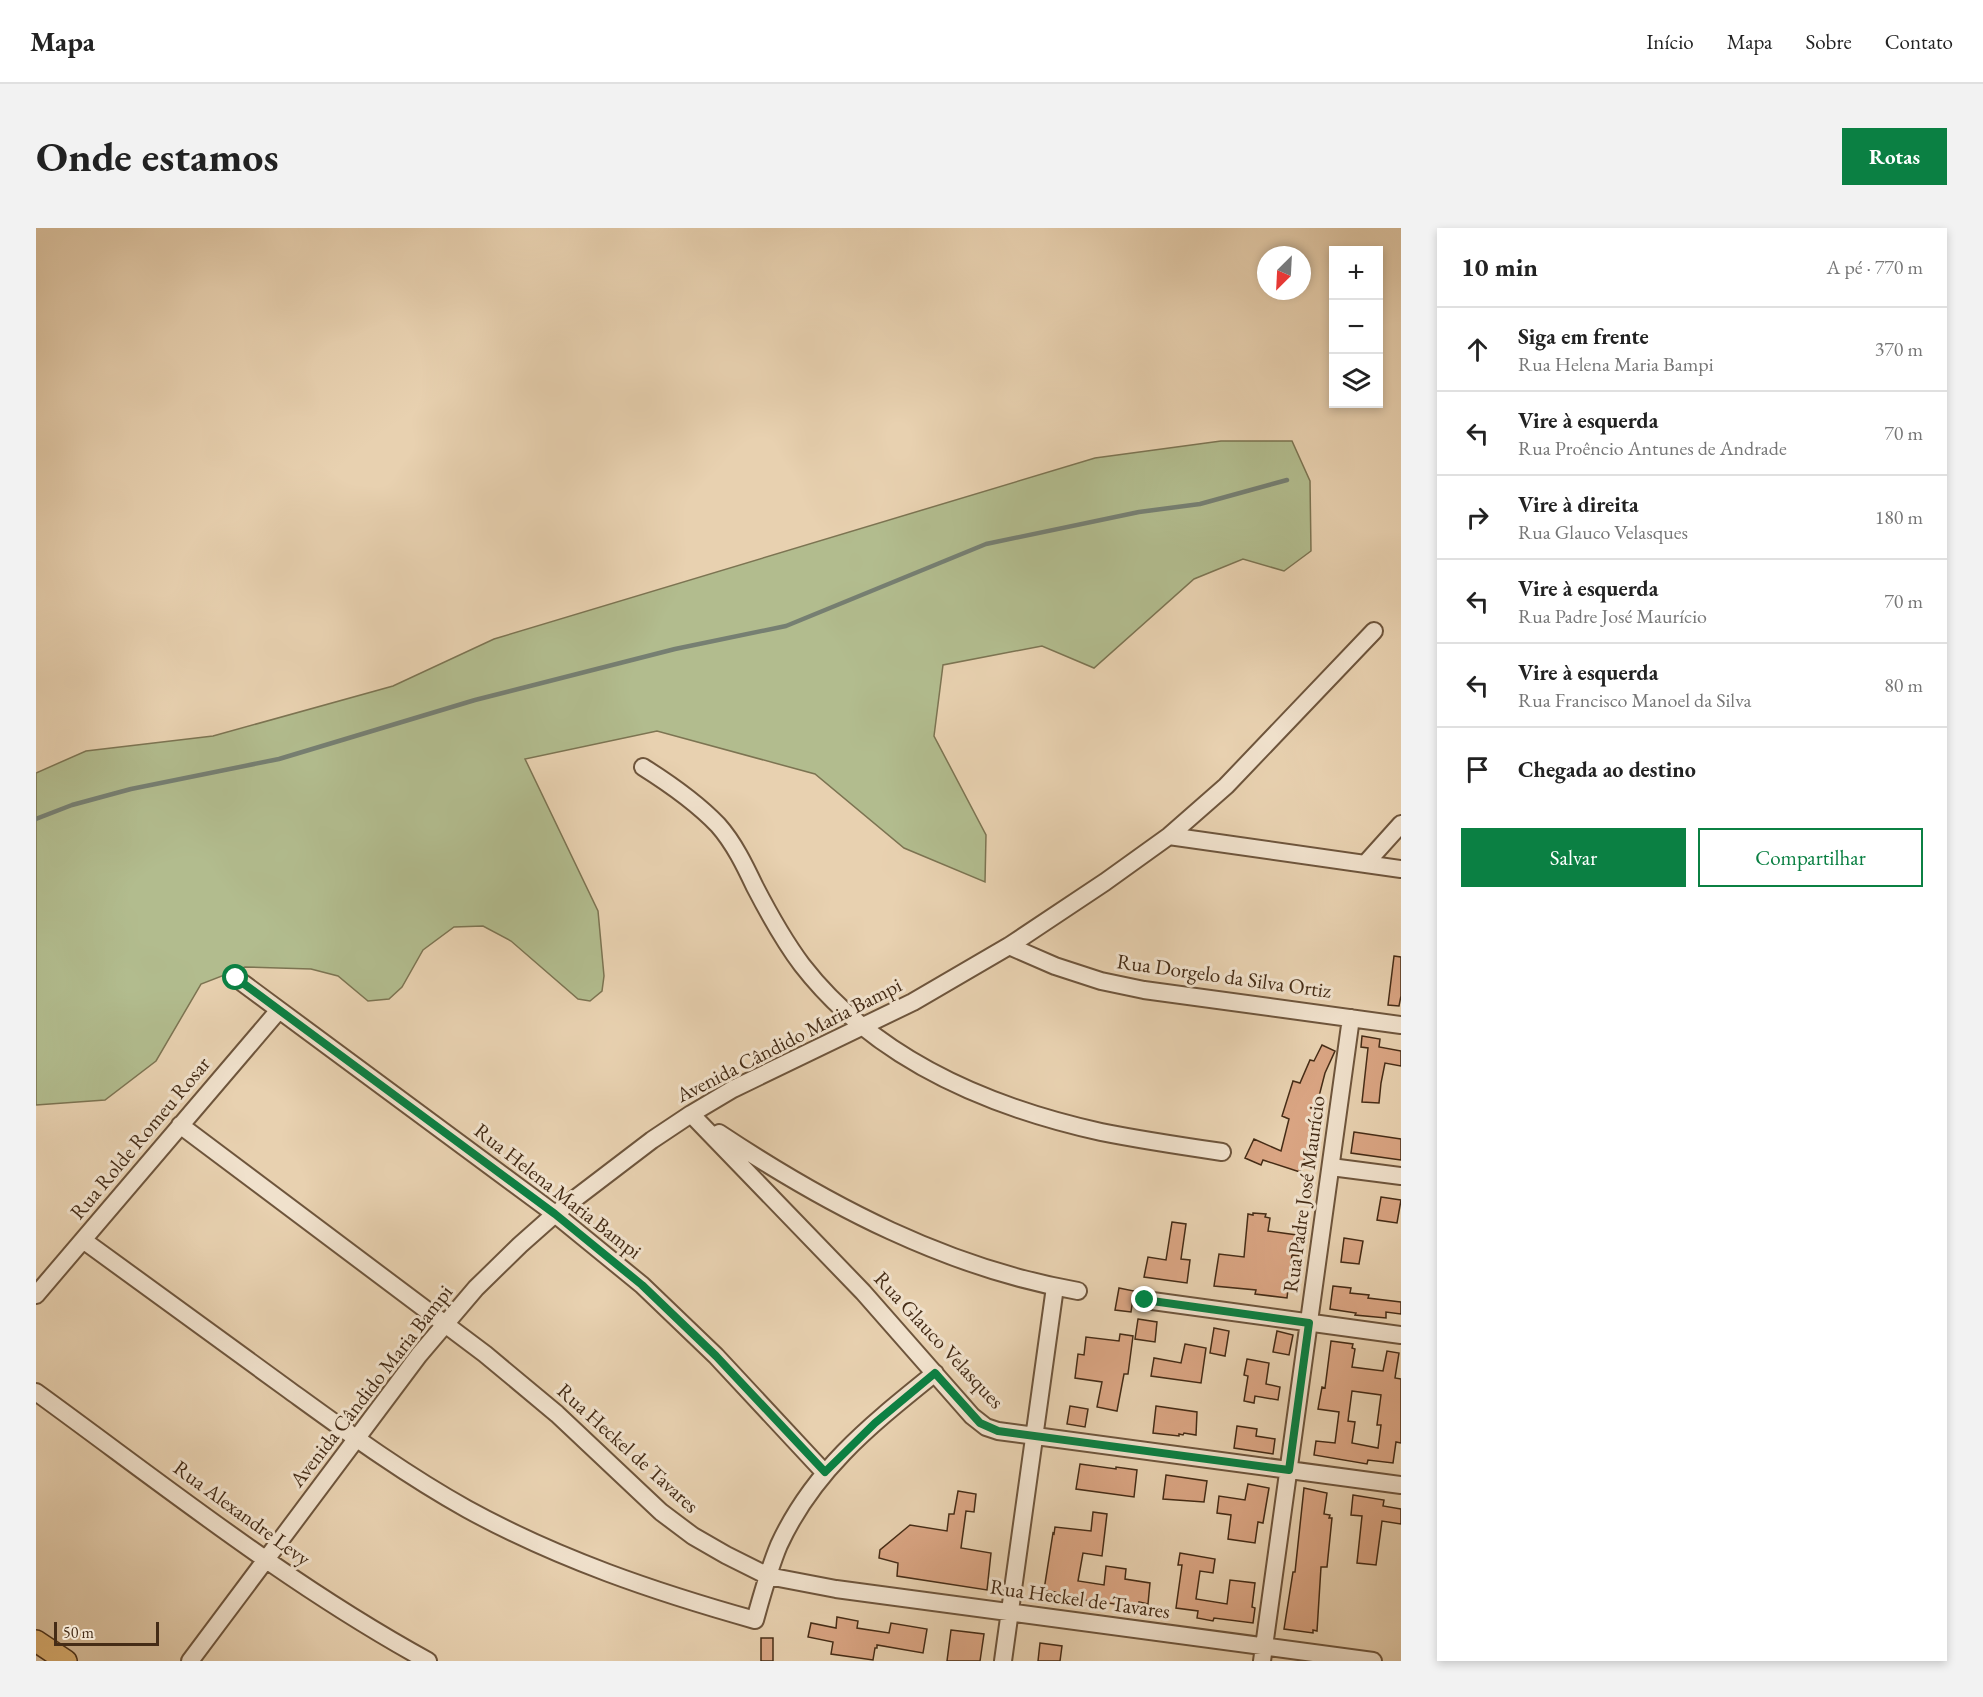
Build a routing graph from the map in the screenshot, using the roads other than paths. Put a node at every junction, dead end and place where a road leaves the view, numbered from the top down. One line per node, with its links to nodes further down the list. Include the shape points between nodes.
1 (1374, 631): 4 (street, Avenida Cândido Maria Bampi, via 1226,786)
2 (643, 767): 12 (street, via 693,802 719,826 740,857 772,921 802,965)
3 (1401, 824): 5 (street)
4 (1169, 836): 5 (street); 7 (street, Avenida Cândido Maria Bampi)
5 (1365, 864): 6 (street)
6 (1401, 869)
7 (1009, 946): 10 (street, Rua Dorgelo da Silva Ortiz, via 1101,981); 12 (street, Avenida Cândido Maria Bampi)
8 (236, 978): 9 (street, Rua Helena Maria Bampi)
9 (279, 1010): 14 (street, Rua Rolde Romeu Rosar); 18 (street, Rua Helena Maria Bampi)
10 (1351, 1018): 11 (street, Rua Dorgelo da Silva Ortiz); 16 (street, Rua Padre José Maurício)
11 (1401, 1025)
12 (862, 1027): 13 (street, Avenida Cândido Maria Bampi, via 733,1089); 15 (street, via 898,1054 942,1078 1020,1109 1101,1132)
13 (691, 1114): 18 (street, Avenida Cândido Maria Bampi); 20 (street, via 757,1159 879,1227 934,1251); 27 (street, Rua Glauco Velasques)
14 (180, 1125): 19 (street, Rua Rolde Romeu Rosar); 24 (street, Rua Heckel de Tavares)
15 (1222, 1152)
16 (1330, 1167): 17 (street); 25 (street, Rua Padre José Maurício)
17 (1401, 1176)
18 (555, 1214): 24 (street, Avenida Cândido Maria Bampi, via 505,1259); 32 (street, Rua Helena Maria Bampi, via 673,1313)
19 (83, 1240): 22 (street, Rua Rolde Romeu Rosar); 30 (street)
20 (1055, 1287): 21 (street); 29 (street)
21 (1078, 1291)
22 (36, 1295)
23 (1145, 1300): 25 (street)
24 (445, 1323): 30 (street, Avenida Cândido Maria Bampi); 35 (street, Rua Heckel de Tavares, via 557,1414 661,1512 726,1556)
25 (1309, 1323): 26 (street); 31 (street, Rua Padre José Maurício)
26 (1401, 1335)
27 (935, 1373): 29 (street, Rua Glauco Velasques, via 986,1427); 32 (street)
28 (36, 1392): 34 (street, Rua Alexandre Levy)
29 (1035, 1436): 31 (street, Rua Glauco Velasques); 36 (street)
30 (356, 1438): 34 (street, Avenida Cândido Maria Bampi); 35 (street, via 405,1473 534,1542 598,1570 704,1606 755,1620)
31 (1289, 1470): 33 (street, Rua Glauco Velasques); 38 (street, Rua Padre José Maurício)
32 (825, 1472): 35 (street, via 790,1523)
33 (1401, 1485)
34 (266, 1560): 40 (street, Avenida Cândido Maria Bampi); 41 (street, Rua Alexandre Levy)
35 (768, 1576): 36 (street, Rua Heckel de Tavares)
36 (1010, 1612): 38 (street, Rua Heckel de Tavares); 42 (street)
37 (36, 1641): 39 (main road)
38 (1263, 1654): 43 (street, Rua Heckel de Tavares)
39 (66, 1661)
40 (190, 1661)
41 (428, 1661)
42 (1003, 1661)
43 (1373, 1661)

